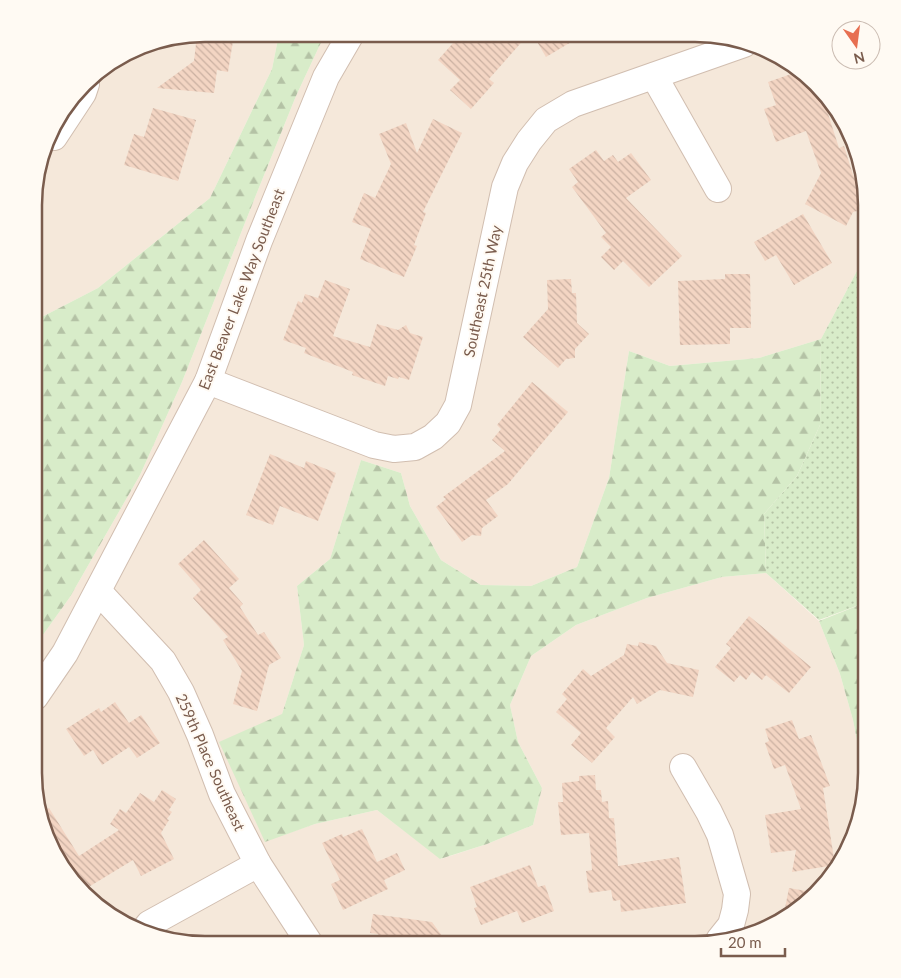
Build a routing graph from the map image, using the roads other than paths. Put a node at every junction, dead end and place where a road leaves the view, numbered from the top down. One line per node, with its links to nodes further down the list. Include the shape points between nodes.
1 (346, 43): 5 (street, East Beaver Lake Way Southeast, via 326,76 258,241)
2 (735, 47): 3 (street, Southeast 25th Way)
3 (654, 76): 4 (street); 5 (street, Southeast 25th Way, via 573,104 546,120 514,163 505,187 458,405 448,423 433,437 415,447 394,450 374,446)
4 (718, 188)
5 (208, 381): 6 (street, East Beaver Lake Way Southeast)
6 (98, 591): 7 (street, East Beaver Lake Way Southeast, via 65,653); 9 (street, 259th Place Southeast, via 162,661 181,692 222,794)
7 (43, 684)
8 (682, 767): 11 (street, via 720,835 737,894 731,924)
9 (258, 864): 10 (street); 12 (street, 259th Place Southeast)
10 (148, 925)
11 (725, 932)
12 (304, 935)

